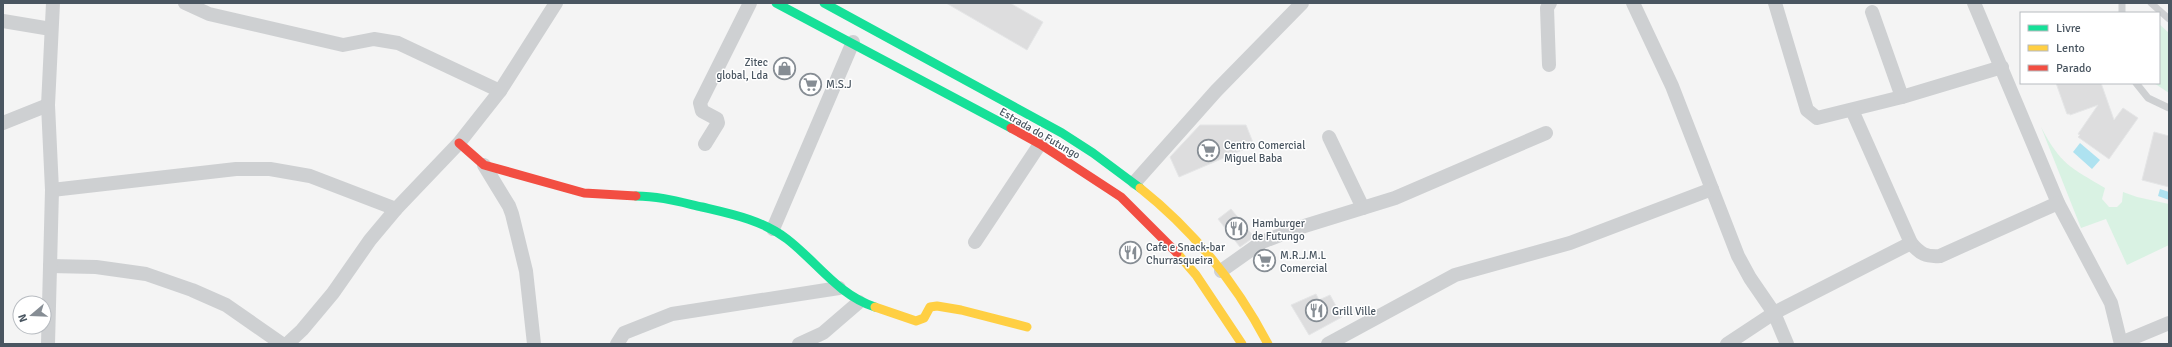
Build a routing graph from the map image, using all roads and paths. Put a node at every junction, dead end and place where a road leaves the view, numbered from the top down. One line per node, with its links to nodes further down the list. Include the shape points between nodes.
1 (53, 3): 16 (street)
2 (185, 3): 21 (street, via 209,14 343,45 374,39 398,43)
3 (556, 3): 21 (street)
4 (750, 3): 30 (street, via 700,103 702,111 717,119 718,123)
5 (776, 3): 17 (main road, Estrada do Futungo)
6 (824, 3): 33 (main road, Estrada do Futungo, via 1062,133 1094,152)
7 (1302, 3): 33 (street, via 1216,91)
8 (1550, 3): 18 (street, via 1547,8)
9 (1633, 3): 34 (street, via 1672,86)
10 (1775, 3): 25 (street, via 1807,110 1817,118)
11 (1974, 3): 19 (street)
12 (2151, 3): 14 (lane)
13 (1872, 12): 22 (street)
14 (2169, 19)
15 (3, 21): 16 (street)
16 (51, 29): 23 (street)
17 (853, 42): 31 (main road, Estrada do Futungo); 39 (street)
18 (1549, 65)
19 (2002, 67): 22 (street); 36 (street)
20 (2137, 84): 24 (lane, via 2148,98)
21 (500, 91): 29 (street)
22 (1902, 97): 25 (street)
23 (48, 105): 26 (street); 35 (street)
24 (2169, 108)
25 (1852, 110): 41 (street)
26 (3, 123)
27 (1546, 133): 37 (street, via 1395,198)
28 (1329, 137): 37 (street)
29 (459, 143): 32 (main road); 38 (street)
30 (705, 144)
31 (1040, 144): 40 (street); 56 (main road, Estrada do Futungo, via 1121,197 1162,236 1196,275)
32 (484, 165): 39 (main road, via 584,193 670,199 723,211); 53 (street, via 512,214 526,271)
33 (1135, 182): 43 (main road, Estrada do Futungo, via 1173,216)
34 (1712, 189): 46 (street, via 1738,256); 58 (street, via 1570,243 1455,275)
35 (52, 190): 38 (street, via 236,169 270,169 310,176); 42 (street)
36 (2058, 203): 41 (street, via 1940,256 1929,257 1919,253); 49 (street, via 2111,303)
37 (1362, 208): 43 (street, via 1262,242)
38 (396, 209): 52 (street, via 370,240 333,293)
39 (773, 229): 44 (main road)
40 (975, 242)
41 (1911, 243): 46 (street)
42 (50, 266): 50 (street); 51 (street, via 96,267 146,274 192,290 226,306)
43 (1221, 271): 57 (main road, Estrada do Futungo, via 1246,303)
44 (839, 288): 45 (main road); 54 (street, via 672,314 624,333)
45 (859, 302): 48 (main road, via 916,321 924,318 930,307 938,305); 55 (street, via 823,333)
46 (1774, 313): 59 (street); 60 (street)
47 (2169, 323): 49 (street)
48 (1027, 327)
49 (2121, 343)
50 (48, 344)
51 (282, 344)
52 (287, 344)
53 (534, 344)
54 (617, 344)
55 (799, 344)
56 (1242, 344)
57 (1268, 344)
58 (1328, 344)
59 (1727, 344)
60 (1787, 344)

